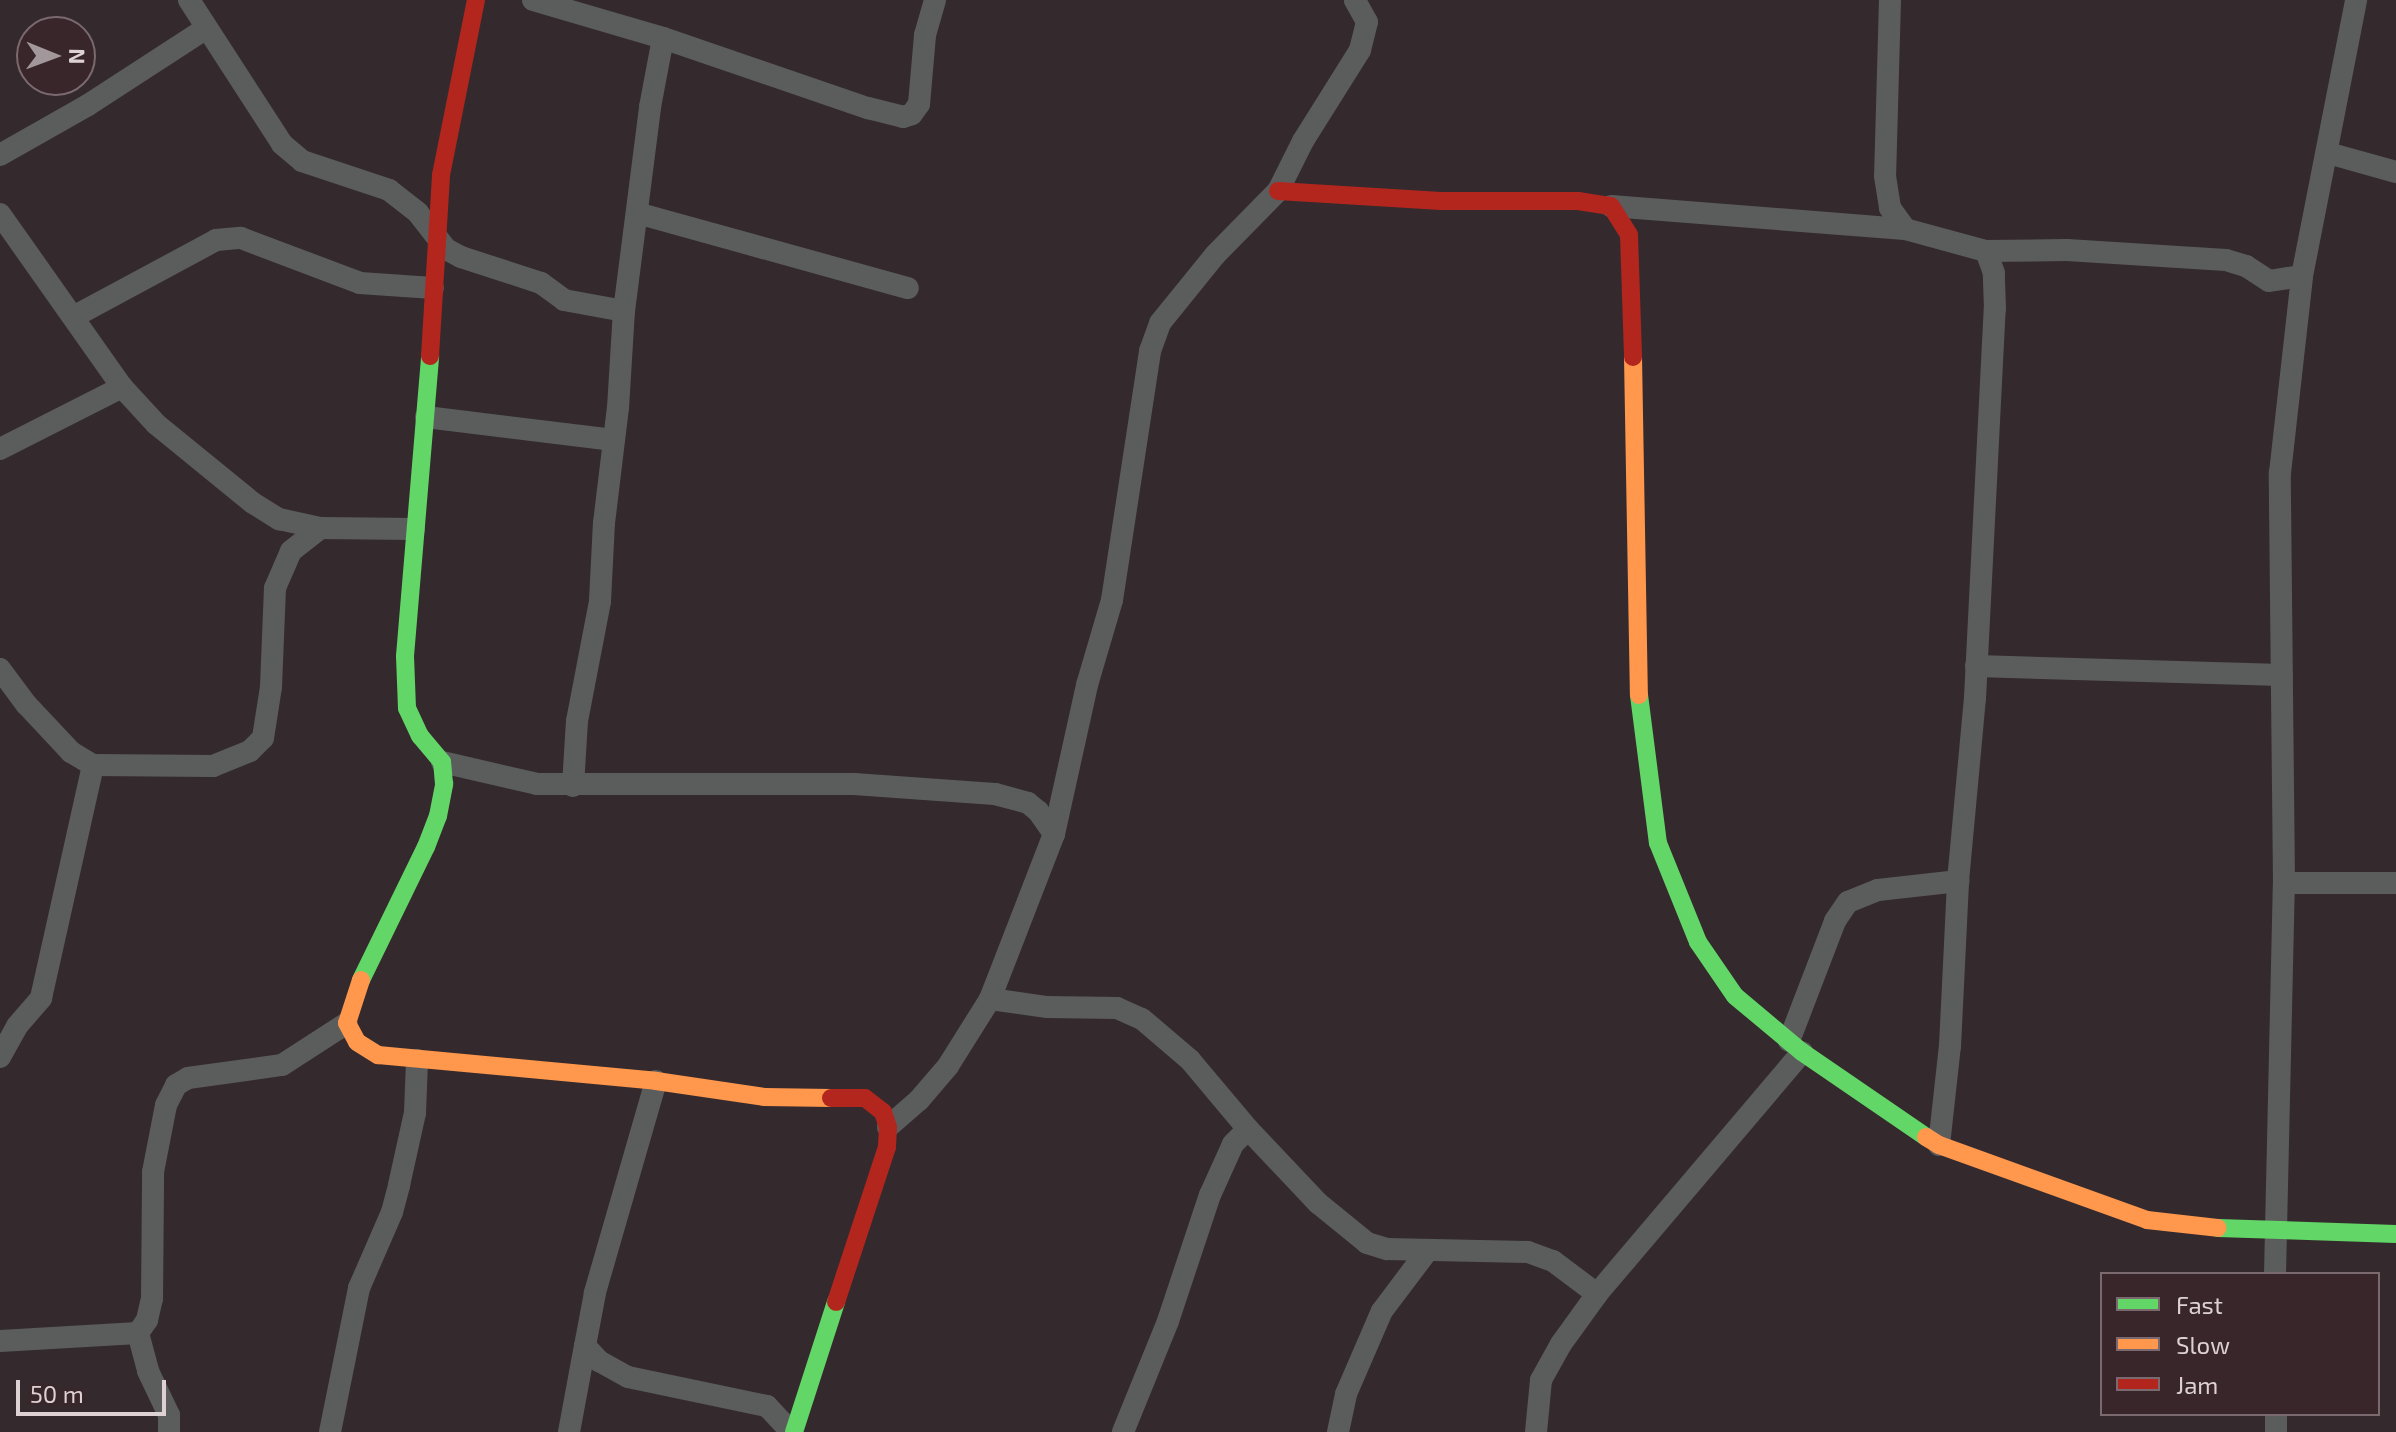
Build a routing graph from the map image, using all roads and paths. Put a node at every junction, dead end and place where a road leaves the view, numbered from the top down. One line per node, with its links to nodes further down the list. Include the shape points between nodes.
1 (189, 0): 8 (street)
2 (476, 0): 18 (street, via 441,175)
3 (533, 0): 9 (street)
4 (935, 0): 9 (street, via 925,35 919,104 903,117)
5 (1355, 0): 13 (street, via 1367,22 1360,50)
6 (1890, 0): 17 (street, via 1885,176 1890,208)
7 (2356, 0): 10 (street)
8 (205, 29): 11 (street); 18 (street, via 282,144 302,161 389,190 404,199)
9 (663, 38): 15 (street)
10 (2328, 153): 12 (street); 20 (street)
11 (0, 155)
12 (2396, 172)
13 (1278, 191): 14 (street); 37 (street, via 1215,255 1160,323 1155,337 1112,600)
14 (1611, 206): 17 (street); 43 (street, via 1629,235 1639,700 1658,843 1698,942 1735,996)
15 (637, 213): 22 (street); 23 (street)
16 (0, 214): 24 (street)
17 (1905, 229): 19 (street)
18 (435, 235): 21 (street); 23 (street, via 446,249 541,283 564,300)
19 (1986, 251): 20 (street, via 2067,250 2226,260 2269,281); 31 (street, via 1994,273 1995,309)
20 (2302, 276): 33 (street, via 2280,473)
21 (433, 288): 24 (street, via 360,283 241,238 201,246); 26 (street)
22 (908, 288)
23 (624, 311): 27 (street)
24 (75, 316): 25 (street)
25 (122, 387): 28 (street); 29 (street, via 156,424 253,503 279,519)
26 (426, 417): 27 (street); 30 (street)
27 (614, 440): 36 (street, via 600,601 577,721)
28 (0, 449)
29 (320, 528): 30 (street); 35 (street, via 291,551 275,588 263,738 250,751 213,766)
30 (414, 529): 34 (street, via 404,684 407,708 420,736)
31 (1976, 666): 33 (street); 38 (street)
32 (0, 669): 35 (street, via 71,752)
33 (2282, 675): 39 (street)
34 (442, 762): 36 (street, via 537,784); 42 (street, via 438,816 353,997)
35 (93, 765): 44 (street, via 41,998)
36 (573, 786): 37 (street, via 813,783 995,794 1028,803)
37 (1054, 834): 41 (street)
38 (1958, 881): 43 (street, via 1878,890 1848,902 1835,921); 49 (street)
39 (2284, 883): 40 (street); 50 (street)
40 (2396, 883)
41 (990, 999): 47 (street, via 948,1066); 48 (street, via 1117,1008 1142,1019 1190,1060)
42 (347, 1023): 45 (street, via 357,1042 378,1055); 55 (street, via 282,1065 188,1078 176,1085 166,1105 153,1172 152,1299)
43 (1795, 1047): 49 (street); 54 (street)
44 (0, 1057)
45 (417, 1060): 46 (street); 59 (street, via 415,1113 399,1185 359,1288)
46 (656, 1081): 47 (street, via 764,1097 865,1098 883,1112); 57 (street, via 592,1304)
47 (888, 1127): 61 (street, via 887,1147)
48 (1248, 1129): 52 (street, via 1342,1226 1367,1243); 62 (street, via 1233,1144 1210,1195)
49 (1939, 1145): 50 (street, via 2147,1220)
50 (2275, 1230): 51 (street); 53 (street)
51 (2396, 1234)
52 (1428, 1250): 54 (street, via 1528,1252 1553,1261); 63 (street, via 1382,1311 1346,1394)
53 (2275, 1272)
54 (1597, 1294): 64 (street, via 1541,1380)
55 (138, 1333): 56 (street); 58 (street, via 148,1371 169,1415)
56 (0, 1341)
57 (585, 1346): 60 (street); 61 (street, via 628,1377 767,1406)
58 (169, 1432)
59 (330, 1432)
60 (569, 1432)
61 (792, 1432)
62 (1123, 1432)
63 (1338, 1432)
64 (1536, 1432)

